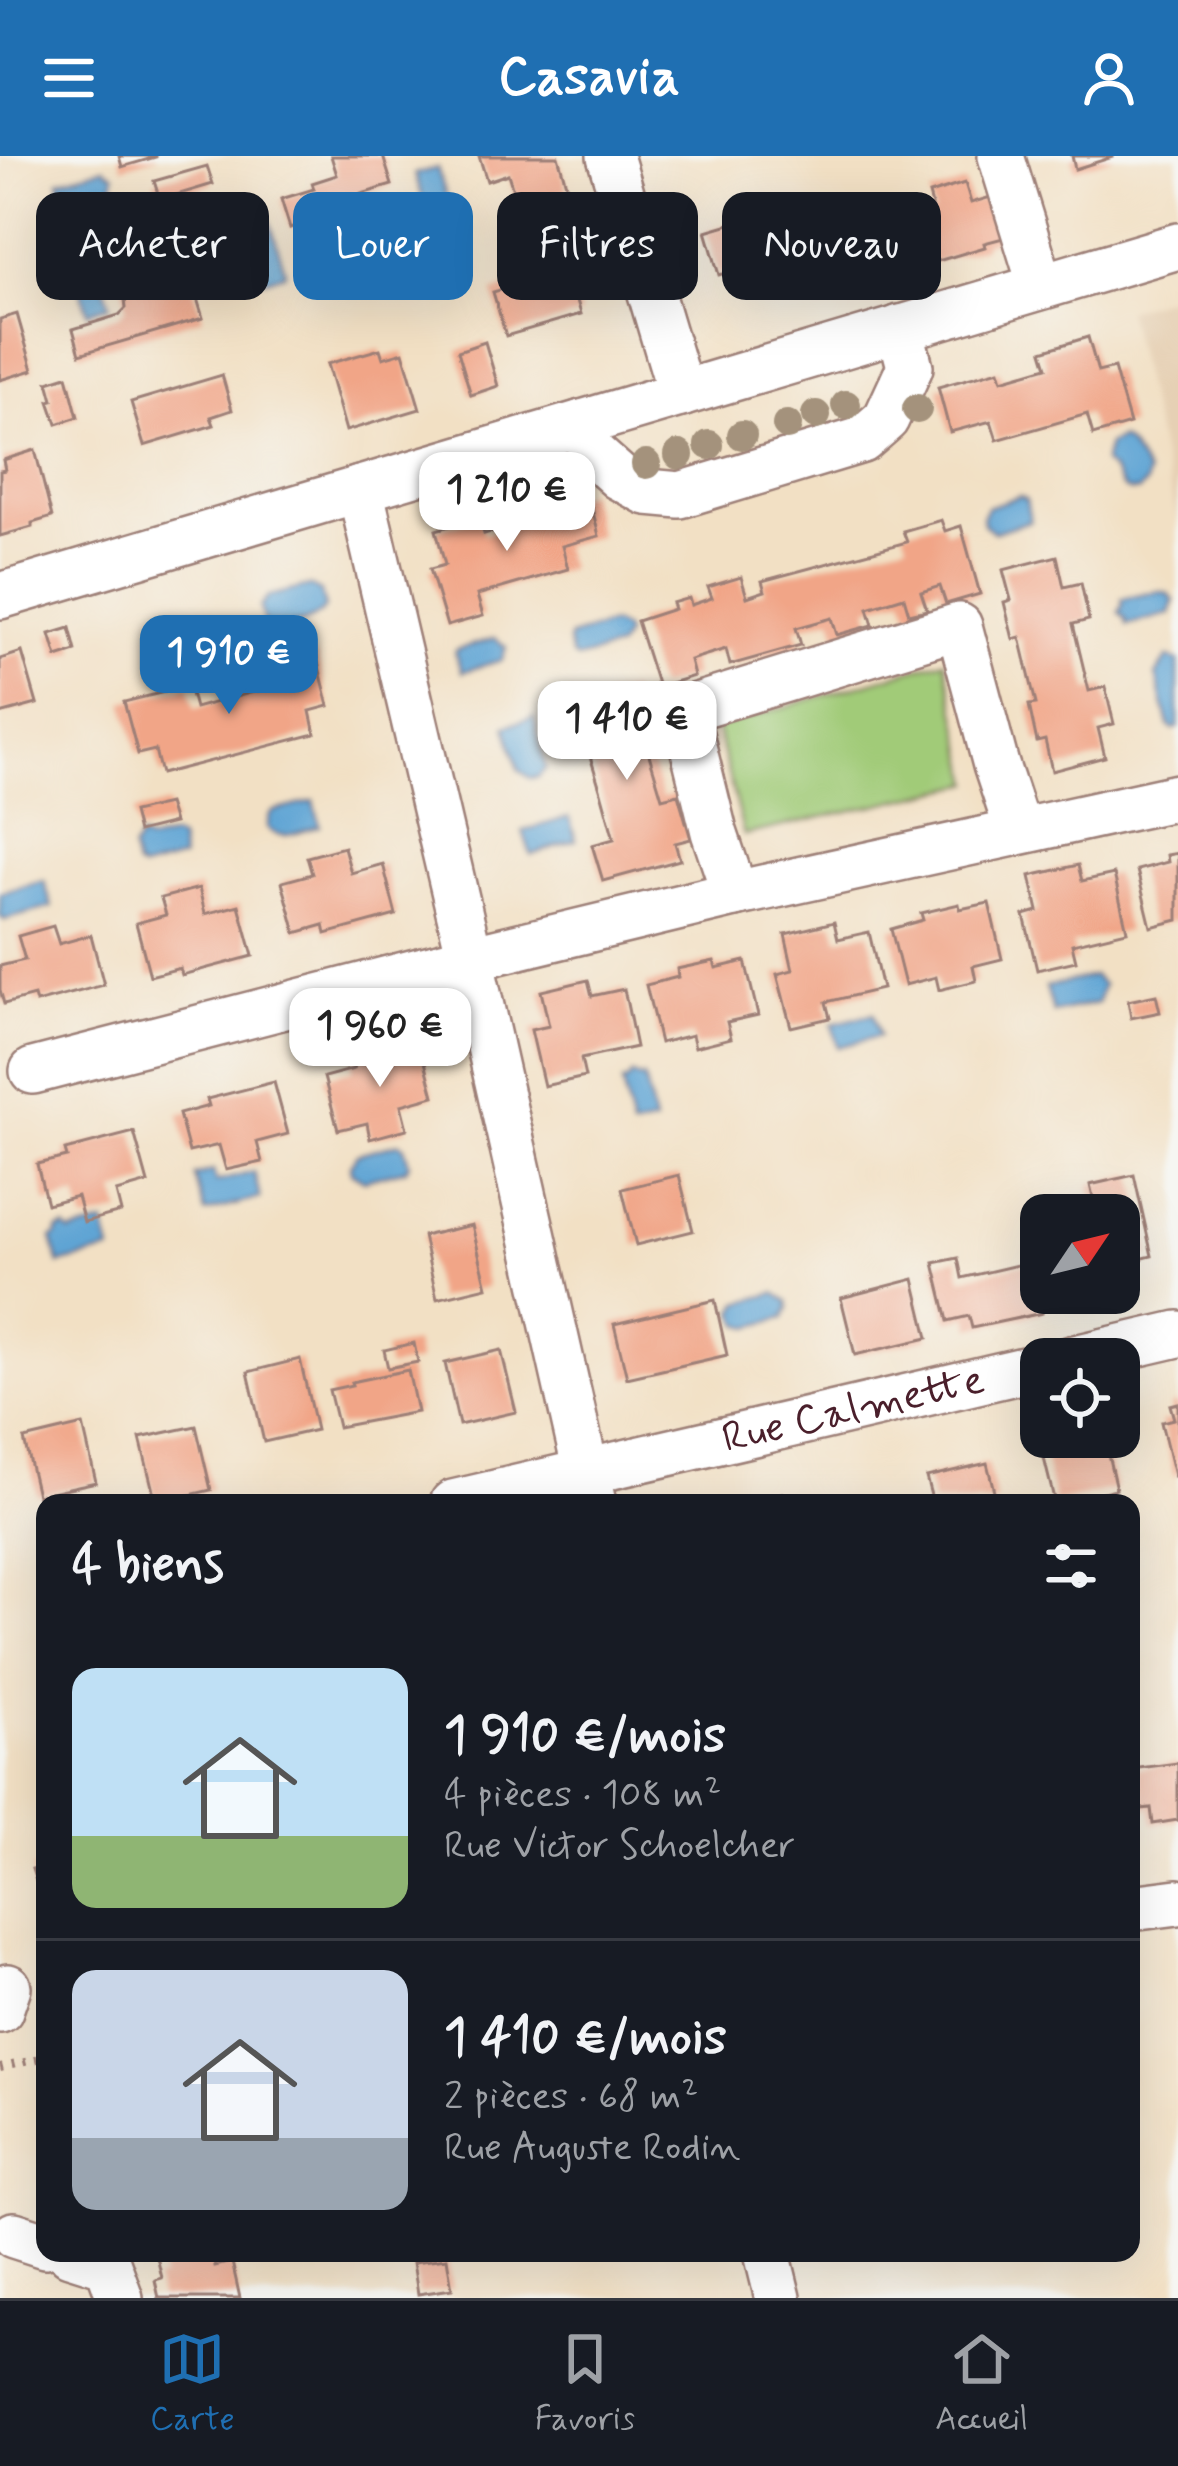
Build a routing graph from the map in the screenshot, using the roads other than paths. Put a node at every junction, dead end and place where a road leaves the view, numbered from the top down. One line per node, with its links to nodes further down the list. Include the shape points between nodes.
1 (610, 156): 7 (street)
2 (1001, 156): 5 (street)
3 (1032, 156): 5 (street)
4 (1178, 246): 5 (street)
5 (1054, 283): 6 (street)
6 (900, 328): 7 (street); 8 (street, via 910,368 886,419 862,440 698,490 647,492 619,477 591,452)
7 (681, 394): 8 (street)
8 (582, 423): 9 (street)
9 (360, 489): 10 (street); 14 (street)
10 (0, 596)
11 (1178, 797): 12 (street)
12 (1018, 831): 13 (street); 13 (street, via 958,626 684,710)
13 (735, 894): 14 (street)
14 (470, 958): 15 (street); 19 (street)
15 (33, 1071)
16 (1178, 1334): 17 (street)
17 (1140, 1343)
18 (1020, 1372): 19 (street, Rue Calmette)
19 (590, 1488): 20 (street, Rue Calmette)
20 (535, 1494)
21 (1178, 1901): 22 (street)
22 (1140, 1907)
23 (98, 2262): 25 (street, via 108,2265)
24 (769, 2262): 26 (street)
25 (120, 2298)
26 (778, 2298)

